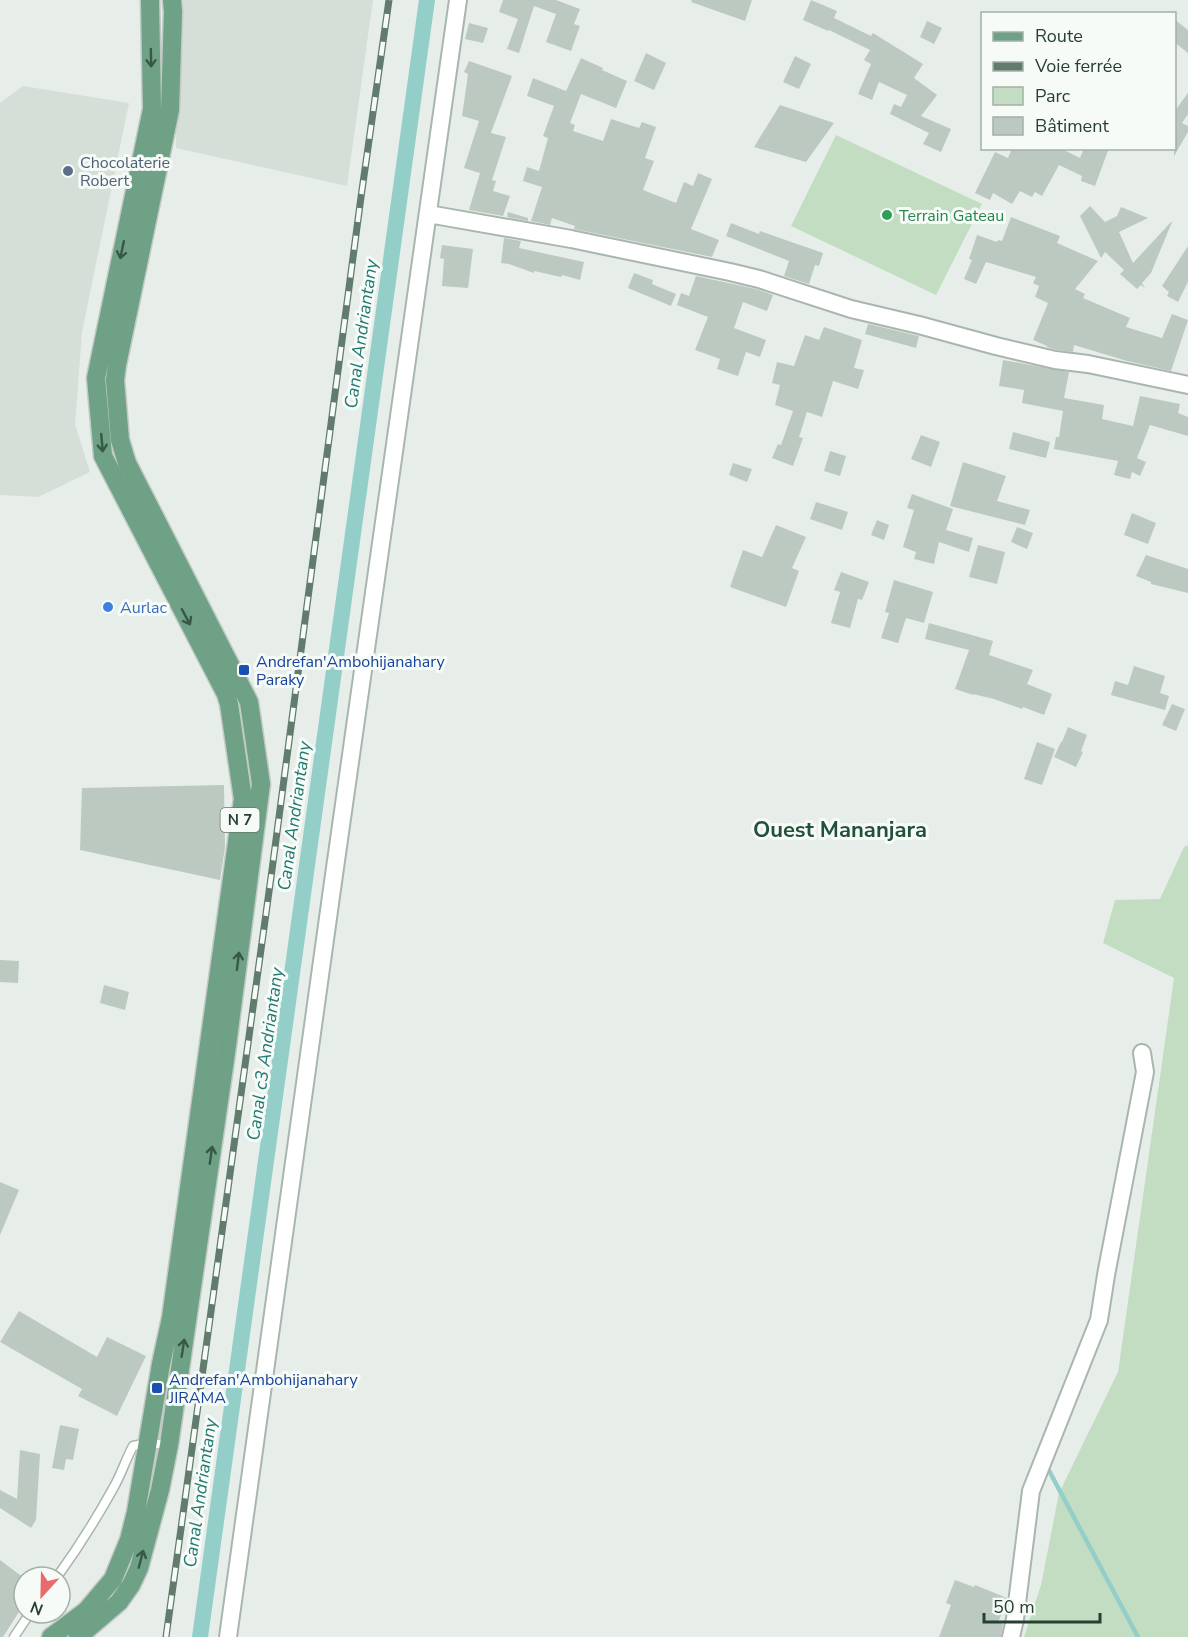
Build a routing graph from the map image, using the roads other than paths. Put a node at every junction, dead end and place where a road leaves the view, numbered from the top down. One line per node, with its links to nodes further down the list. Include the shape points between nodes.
1 (150, 0): 7 (main road, N 7, one-way to 7, via 152,109 96,378 103,456 226,694 243,799 183,1238)
2 (172, 0): 8 (main road, N 7, one-way to 2, via 261,784 249,702 127,463 120,440 115,380 171,110)
3 (458, 0): 4 (street)
4 (428, 216): 5 (street, via 561,237 730,272 851,309 996,346); 12 (street)
5 (1188, 385)
6 (1142, 1053): 13 (street, via 1145,1072 1099,1320 1031,1491)
7 (148, 1443): 8 (lane); 9 (lane, via 133,1446 116,1483); 10 (main road, N 7, via 129,1540 113,1579 86,1611)
8 (169, 1445): 11 (main road, N 7, one-way to 8, via 119,1602 131,1585 139,1568)
9 (66, 1565)
10 (51, 1637)
11 (78, 1637)
12 (228, 1637)
13 (1011, 1637)

